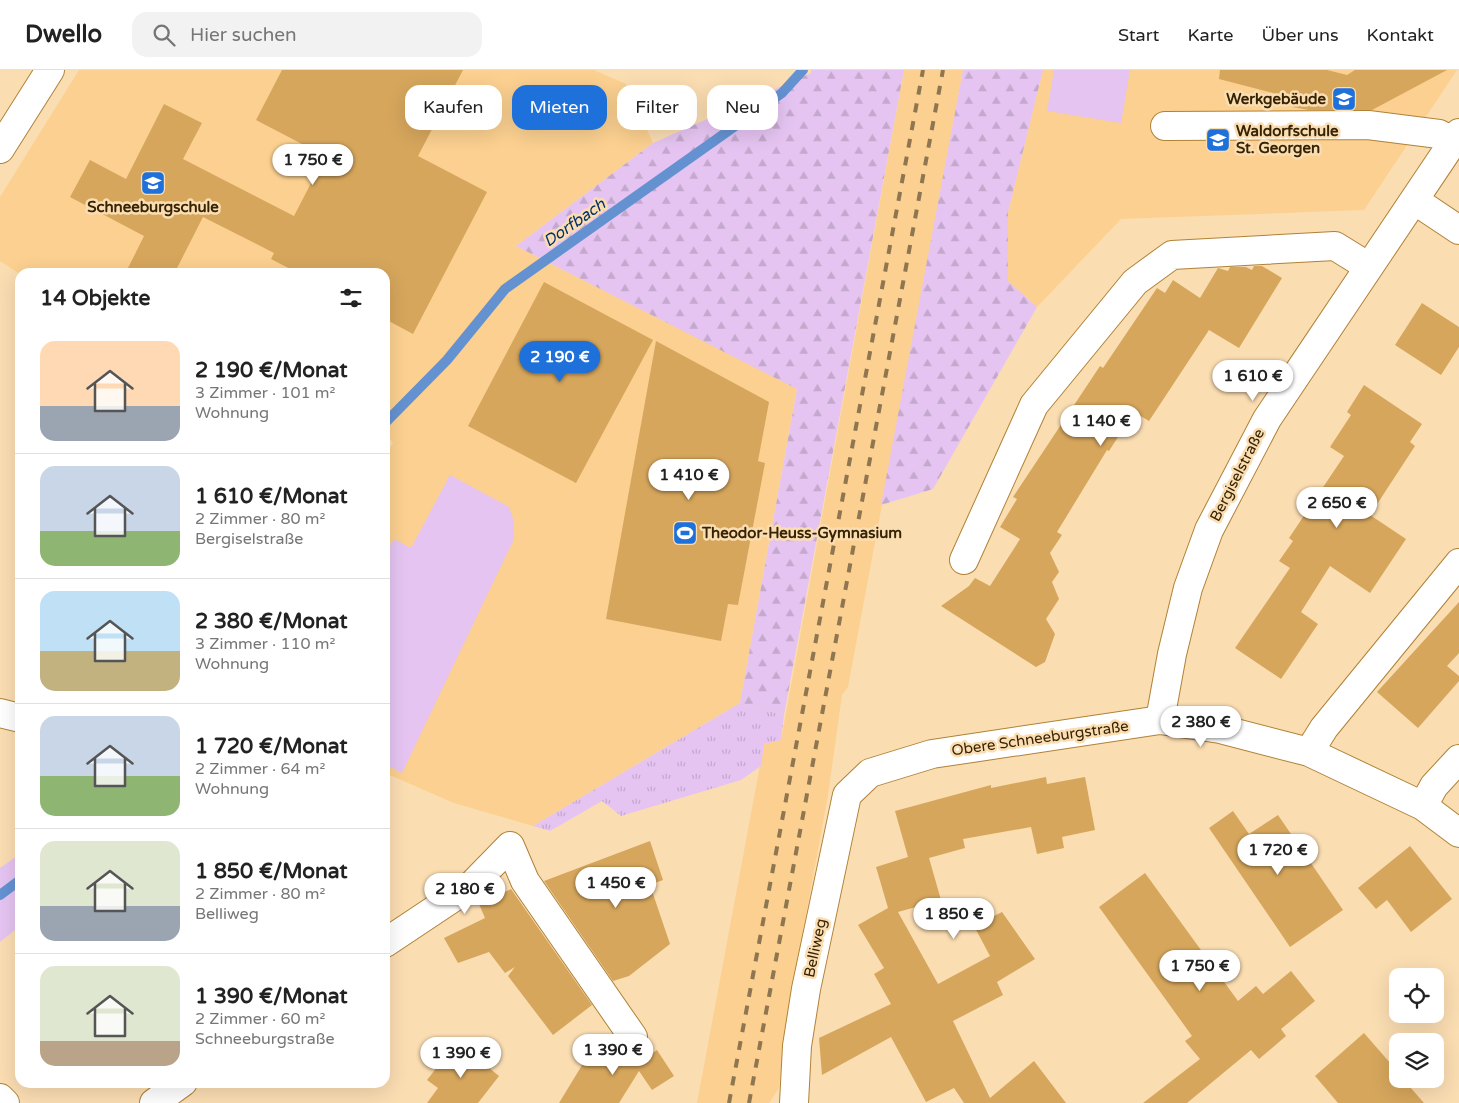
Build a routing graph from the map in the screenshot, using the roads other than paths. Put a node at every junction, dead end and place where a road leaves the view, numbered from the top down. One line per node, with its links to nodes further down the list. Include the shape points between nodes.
1 (50, 70): 4 (street)
2 (1165, 126): 3 (street, via 1368,125)
3 (1456, 137): 5 (street, Bergiselstraße)
4 (0, 149)
5 (1414, 200): 6 (street); 7 (street, Bergiselstraße)
6 (1459, 230)
7 (1369, 267): 8 (street, via 1335,246 1172,255 1135,282 1034,405); 12 (street, Bergiselstraße, via 1267,419 1210,530 1188,588)
8 (964, 560)
9 (1459, 563): 13 (street, via 1324,728)
10 (0, 713): 11 (street)
11 (15, 717)
12 (1160, 720): 13 (street, Obere Schneeburgstraße, via 1220,729); 15 (street, Obere Schneeburgstraße, via 932,754 870,773)
13 (1309, 752): 16 (street, Obere Schneeburgstraße)
14 (1459, 759): 16 (street, via 1434,786)
15 (847, 795): 24 (street, Belliweg, via 806,989 797,1046)
16 (1423, 806): 17 (street, Obere Schneeburgstraße)
17 (1459, 833)
18 (390, 940): 19 (street, via 472,885 510,846 525,881)
19 (632, 1038)
20 (175, 1088): 23 (street)
21 (0, 1098): 22 (street)
22 (5, 1103)
23 (154, 1103)
24 (794, 1103)

